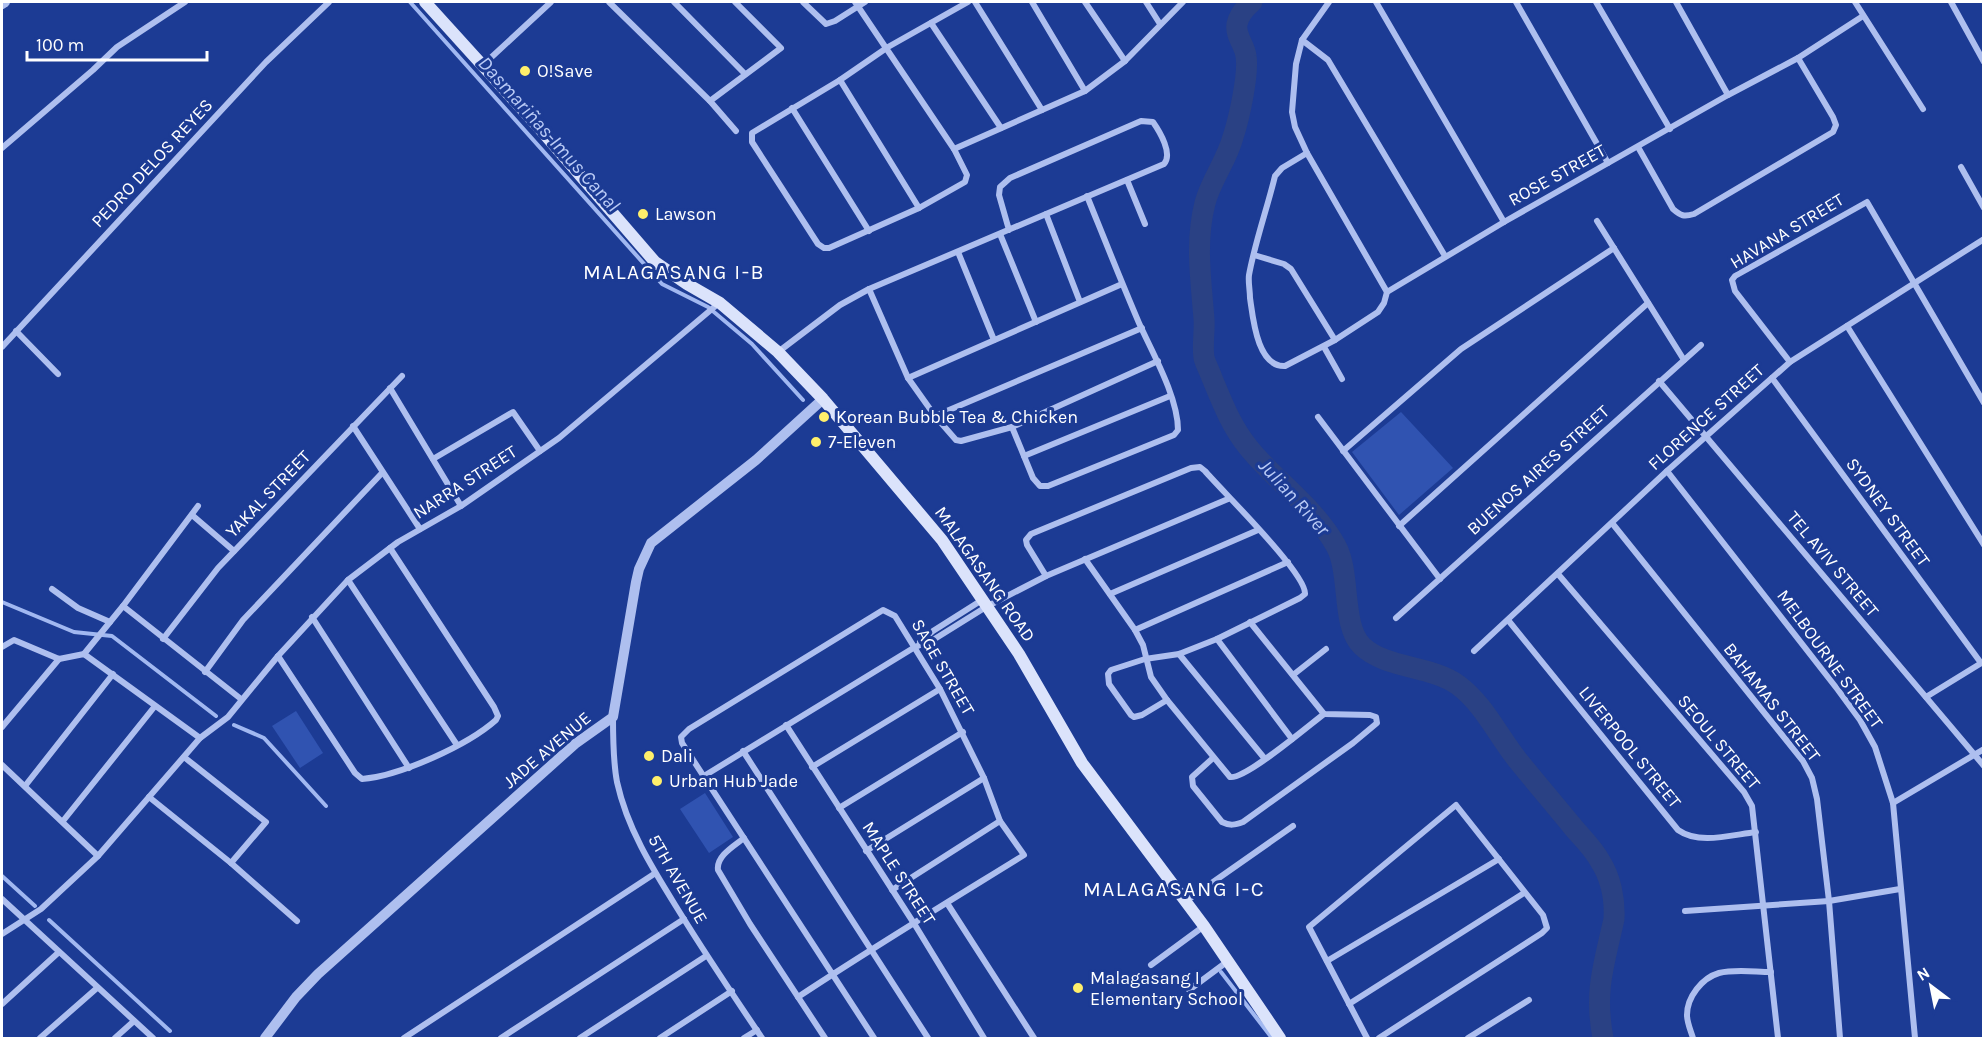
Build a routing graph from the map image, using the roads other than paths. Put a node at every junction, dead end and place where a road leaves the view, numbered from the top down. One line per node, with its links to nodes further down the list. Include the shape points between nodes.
1 (185, 2): 44 (street, via 117,47)
2 (329, 2): 75 (street, PEDRO DELOS REYES, via 266,62)
3 (425, 2): 31 (main road, MALAGASANG ROAD)
4 (551, 2): 31 (street)
5 (609, 2): 36 (street)
6 (674, 2): 32 (street)
7 (735, 2): 32 (street, via 781,48)
8 (803, 2): 22 (street, via 826,24)
9 (968, 2): 24 (street)
10 (975, 2): 39 (street)
11 (1032, 2): 34 (street)
12 (1086, 2): 29 (street)
13 (1146, 2): 25 (street)
14 (1183, 2): 25 (street)
15 (1329, 2): 26 (street)
16 (1376, 2): 55 (street)
17 (1516, 2): 47 (street)
18 (1596, 2): 41 (street)
19 (1676, 2): 35 (street)
20 (1856, 2): 23 (street)
21 (1951, 2): 30 (street)
22 (860, 3): 27 (street)
23 (1863, 15): 28 (street, ROSE STREET); 38 (street)
24 (931, 23): 27 (street); 40 (street)
25 (1160, 24): 29 (street)
26 (1302, 40): 46 (street, via 1292,112); 64 (street, via 1328,60)
27 (888, 48): 33 (street); 45 (street)
28 (1797, 58): 35 (street, ROSE STREET); 43 (street, via 1833,117 1833,132 1694,214 1685,217 1673,209)
29 (1125, 62): 34 (street)
30 (1983, 62)
31 (483, 65): 70 (main road, MALAGASANG ROAD, via 655,262)
32 (746, 74): 36 (street)
33 (840, 80): 37 (street); 51 (street)
34 (1085, 91): 39 (street)
35 (1728, 95): 41 (street, ROSE STREET)
36 (710, 101): 42 (street)
37 (792, 108): 58 (street); 58 (street, via 756,129 752,142 818,244 829,248)
38 (1923, 109)
39 (1042, 110): 40 (street)
40 (1001, 128): 45 (street)
41 (1670, 129): 43 (street, ROSE STREET)
42 (736, 131)
43 (1638, 147): 47 (street, ROSE STREET)
44 (2, 148)
45 (954, 149): 51 (street, via 967,175 965,182)
46 (1307, 153): 63 (street, via 1275,176); 68 (street)
47 (1608, 163): 55 (street, ROSE STREET)
48 (1961, 168): 52 (street)
49 (1127, 180): 50 (street); 56 (street); 57 (street, via 1167,160 1168,153 1153,122 1141,121 1004,182 999,195)
50 (1087, 196): 53 (street); 66 (street)
51 (920, 208): 58 (street)
52 (1983, 208)
53 (1046, 214): 57 (street); 69 (street)
54 (1597, 221): 61 (street)
55 (1504, 222): 64 (street, ROSE STREET)
56 (1145, 224)
57 (1010, 230): 59 (street)
58 (869, 231)
59 (1000, 234): 62 (street); 72 (street)
60 (1983, 239): 65 (street, FLORENCE STREET)
61 (1614, 248): 71 (street); 101 (street, via 1461,349)
62 (958, 252): 67 (street); 76 (street)
63 (1254, 255): 77 (street, via 1291,269); 80 (street, ROSE STREET, via 1248,278 1259,345 1275,364 1285,366)
64 (1444, 256): 68 (street, ROSE STREET)
65 (1914, 282): 73 (street, FLORENCE STREET); 84 (street, HAVANA STREET, via 1867,202 1735,276 1735,291); 94 (street, HAVANA STREET)
66 (1122, 284): 69 (street); 74 (street)
67 (869, 290): 81 (street, via 840,305); 87 (street)
68 (1387, 292): 77 (street, ROSE STREET, via 1378,312)
69 (1080, 302): 72 (street)
70 (720, 303): 81 (main road, MALAGASANG ROAD); 100 (street, NARRA STREET)
71 (1648, 303): 82 (street); 111 (street)
72 (1036, 322): 76 (street)
73 (1846, 326): 84 (street, FLORENCE STREET); 114 (street)
74 (1142, 328): 83 (street); 95 (street)
75 (16, 331): 79 (street, PEDRO DELOS REYES); 85 (street)
76 (994, 340): 87 (street)
77 (1335, 340): 80 (street, ROSE STREET)
78 (1701, 345): 82 (street, BUENOS AIRES STREET)
79 (2, 347)
80 (1324, 347): 89 (street)
81 (778, 352): 93 (main road, MALAGASANG ROAD)
82 (1684, 360): 90 (street, BUENOS AIRES STREET)
83 (1158, 361): 92 (street); 98 (street)
84 (1790, 362): 88 (street, FLORENCE STREET)
85 (58, 374)
86 (402, 376): 91 (street, YAKAL STREET)
87 (908, 378): 95 (street)
88 (1772, 378): 99 (street, FLORENCE STREET); 144 (street, SYDNEY STREET)
89 (1342, 379)
90 (1659, 381): 99 (street, TEL AVIV STREET); 121 (street, BUENOS AIRES STREET)
91 (390, 388): 97 (street, YAKAL STREET); 103 (street)
92 (1170, 396): 102 (street); 102 (street, via 1178,425 1174,435 1048,486 1036,483)
93 (823, 399): 125 (main road, MALAGASANG ROAD, via 942,540); 154 (street, JADE AVENUE, via 727,484 651,543 636,582)
94 (1983, 403)
95 (935, 416): 98 (street, via 953,438 961,441)
96 (1318, 417): 101 (street)
97 (353, 426): 105 (street); 116 (street, YAKAL STREET)
98 (1012, 427): 102 (street)
99 (1705, 436): 104 (street, FLORENCE STREET); 149 (street, TEL AVIV STREET)
100 (540, 451): 103 (street, via 513,412); 108 (street, NARRA STREET)
101 (1343, 451): 111 (street)
102 (1024, 456)
103 (433, 459): 108 (street)
104 (1667, 471): 110 (street, FLORENCE STREET); 175 (street, MELBOURNE STREET, via 1860,720 1875,747)
105 (382, 473): 112 (street); 145 (street, via 243,620)
106 (1228, 499): 113 (street); 117 (street); 120 (street, via 1200,467 1191,468 1031,534 1027,545)
107 (198, 506): 109 (street)
108 (461, 506): 112 (street, NARRA STREET)
109 (192, 515): 116 (street); 126 (street)
110 (1612, 524): 119 (street, FLORENCE STREET); 192 (street, BAHAMAS STREET, via 1803,761 1817,799)
111 (1399, 525): 121 (street)
112 (420, 529): 115 (street, NARRA STREET)
113 (1258, 530): 118 (street); 124 (street)
114 (1983, 545)
115 (390, 548): 122 (street, NARRA STREET); 160 (street, via 498,716 492,724)
116 (234, 551): 133 (street, YAKAL STREET)
117 (1085, 559): 120 (street); 124 (street)
118 (1288, 562): 131 (street, via 1304,585 1305,594); 132 (street)
119 (1558, 574): 129 (street, FLORENCE STREET); 180 (street, SEOUL STREET, via 1744,792 1752,806)
120 (1046, 576): 125 (street)
121 (1440, 579): 128 (street, BUENOS AIRES STREET)
122 (348, 580): 127 (street, NARRA STREET); 160 (street)
123 (52, 589): 130 (street, via 78,608)
124 (1110, 594): 132 (street)
125 (984, 604): 136 (street); 191 (main road, MALAGASANG ROAD, via 1019,654 1082,763)
126 (123, 606): 130 (street); 133 (street)
127 (312, 617): 141 (street, NARRA STREET); 170 (street)
128 (1396, 618)
129 (1508, 620): 138 (street, FLORENCE STREET); 180 (street, LIVERPOOL STREET, via 1678,830 1697,838)
130 (110, 622): 139 (street)
131 (1250, 622): 134 (street); 147 (street)
132 (1135, 630): 142 (street)
133 (163, 639): 145 (street)
134 (1217, 639): 140 (street); 159 (street)
135 (2, 646): 143 (street, via 18,641)
136 (915, 647): 148 (street, SAGE STREET); 155 (street); 171 (street, SAGE STREET, via 895,616 883,609 877,612 683,734 682,743)
137 (1326, 649): 147 (street)
138 (1474, 651)
139 (84, 654): 143 (street); 146 (street)
140 (1179, 654): 142 (street); 166 (street)
141 (278, 656): 150 (street, NARRA STREET); 170 (street, via 362,779)
142 (1145, 658): 151 (street, via 1151,677); 151 (street, via 1111,670 1109,684 1134,717)
143 (59, 659): 156 (street)
144 (1982, 663): 149 (street)
145 (205, 672): 150 (street)
146 (113, 674): 152 (street); 173 (street)
147 (1293, 675): 153 (street)
148 (940, 689): 157 (street, SAGE STREET); 169 (street)
149 (1926, 697): 163 (street, TEL AVIV STREET)
150 (241, 699): 158 (street, NARRA STREET, via 224,722)
151 (1167, 700): 165 (street)
152 (155, 706): 158 (street); 178 (street)
153 (1324, 714): 159 (street); 165 (street, via 1370,715 1378,720 1353,743 1244,822 1222,822 1193,786 1192,777)
154 (613, 717): 186 (street, 5TH AVENUE, via 617,782); 222 (street, JADE AVENUE, via 575,744 318,974)
155 (786, 725): 162 (street); 169 (street, MAPLE STREET)
156 (2, 728)
157 (963, 732): 172 (street, SAGE STREET); 176 (street)
158 (200, 738): 164 (street, NARRA STREET)
159 (1292, 739): 166 (street)
160 (457, 745): 170 (street)
161 (1983, 749): 163 (street)
162 (743, 751): 171 (street); 202 (street)
163 (1974, 755): 168 (street, TEL AVIV STREET); 175 (street)
164 (183, 757): 174 (street, NARRA STREET); 185 (street, via 266,822)
165 (1213, 758): 166 (street, via 1233,778)
166 (1265, 759)
167 (2, 765): 173 (street)
168 (1983, 766)
169 (812, 767): 176 (street, MAPLE STREET)
170 (409, 768)
171 (704, 776): 181 (street)
172 (984, 778): 177 (street, SAGE STREET); 182 (street)
173 (25, 786): 178 (street)
174 (149, 797): 183 (street, NARRA STREET); 185 (street)
175 (1893, 803): 187 (street, MELBOURNE STREET)
176 (839, 808): 182 (street, MAPLE STREET)
177 (1000, 820): 188 (street); 193 (street, SAGE STREET, via 1024,855)
178 (63, 821): 183 (street)
179 (1293, 826): 191 (street)
180 (1756, 832): 194 (street, SEOUL STREET)
181 (744, 838): 209 (street); 213 (street, via 720,858 718,870)
182 (866, 851): 188 (street, MAPLE STREET)
183 (98, 856): 196 (street, NARRA STREET, via 41,909)
184 (1498, 859): 189 (street); 206 (street); 206 (street, via 1456,805 1310,927)
185 (231, 863): 198 (street)
186 (654, 874): 197 (street, 5TH AVENUE); 223 (street)
187 (1900, 889): 192 (street); 241 (street, MELBOURNE STREET)
188 (892, 890): 199 (street, MAPLE STREET)
189 (1524, 893): 216 (street); 236 (street, via 1547,922 1547,928)
190 (2, 899): 196 (street)
191 (1186, 901): 200 (main road, MALAGASANG ROAD)
192 (1829, 901): 194 (street); 240 (street, BAHAMAS STREET)
193 (947, 903): 199 (street); 233 (street)
194 (1765, 906): 195 (street); 208 (street, SEOUL STREET)
195 (1685, 911)
196 (23, 919): 201 (street, NARRA STREET); 203 (street)
197 (684, 919): 204 (street, 5TH AVENUE); 224 (street)
198 (297, 921)
199 (915, 925): 202 (street); 232 (street, MAPLE STREET)
200 (1204, 926): 205 (main road, MALAGASANG ROAD); 207 (street)
201 (2, 934)
202 (871, 951): 209 (street); 231 (street)
203 (59, 952): 210 (street); 215 (street)
204 (706, 956): 212 (street, 5TH AVENUE); 225 (street)
205 (1228, 961): 211 (street); 234 (main road, MALAGASANG ROAD)
206 (1327, 961): 216 (street)
207 (1151, 965)
208 (1772, 972): 238 (street, via 1720,973 1698,987 1690,998 1687,1015); 239 (street, SEOUL STREET)
209 (832, 975): 213 (street); 230 (street)
210 (98, 987): 217 (street); 219 (street)
211 (1189, 990)
212 (732, 991): 218 (street, 5TH AVENUE); 226 (street)
213 (798, 997): 229 (street)
214 (1529, 1000): 237 (street)
215 (2, 1004)
216 (1349, 1004): 235 (street)
217 (134, 1021): 220 (street); 221 (street)
218 (757, 1030): 227 (street); 228 (street, 5TH AVENUE)
219 (40, 1038)
220 (115, 1038)
221 (153, 1038)
222 (265, 1038)
223 (404, 1038)
224 (501, 1038)
225 (580, 1038)
226 (660, 1038)
227 (744, 1038)
228 (762, 1038)
229 (825, 1038)
230 (874, 1038)
231 (928, 1038)
232 (984, 1038)
233 (1035, 1038)
234 (1280, 1038)
235 (1367, 1038)
236 (1380, 1038)
237 (1468, 1038)
238 (1693, 1038)
239 (1778, 1038)
240 (1840, 1038)
241 (1915, 1038)

